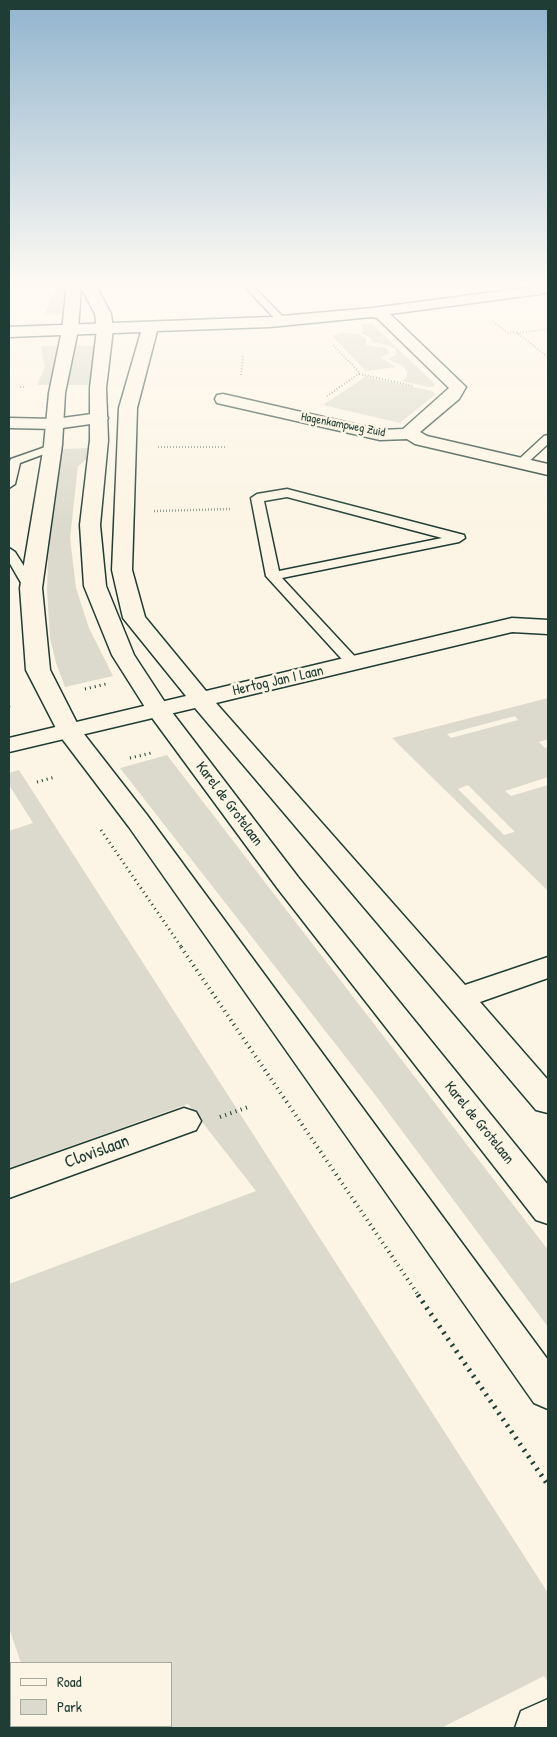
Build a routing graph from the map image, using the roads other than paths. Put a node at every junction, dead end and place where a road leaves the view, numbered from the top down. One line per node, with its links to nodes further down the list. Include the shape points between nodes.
1 (63, 366): 7 (street)
2 (101, 366): 8 (street, Karel de Grotelaan)
3 (139, 366): 21 (street, via 128,408 122,570 134,618)
4 (436, 366): 10 (street, via 458,387 453,395 412,428)
5 (223, 399): 10 (street, Hagenkampweg Zuid, via 380,435)
6 (9, 412): 7 (street)
7 (56, 418): 8 (street); 9 (street); 12 (street)
8 (99, 418): 22 (street, Karel de Grotelaan, via 90,525 95,586 123,655)
9 (9, 423)
10 (412, 434): 13 (street, Hagenkampweg Zuid, via 421,440)
11 (548, 438): 13 (lane)
12 (52, 448): 15 (lane, via 15,461); 18 (street)
13 (521, 463): 14 (street, Hagenkampweg Zuid)
14 (548, 469)
15 (9, 484)
16 (9, 552): 18 (lane)
17 (273, 576): 17 (lane, via 459,538 287,493 257,498); 20 (lane)
18 (31, 588): 23 (street, via 38,670)
19 (548, 627): 20 (street, Hertog Jan I Laan, via 512,625)
20 (354, 664): 21 (street, Hertog Jan I Laan)
21 (202, 699): 22 (street, Hertog Jan I Laan); 26 (street)
22 (158, 710): 23 (street, Hertog Jan I Laan); 30 (street, Karel de Grotelaan, via 288,884)
23 (70, 731): 24 (street, Hertog Jan I Laan); 31 (street)
24 (9, 745)
25 (548, 967): 26 (street)
26 (459, 998): 27 (street)
27 (548, 1101)
28 (184, 1121): 29 (street, Clovislaan)
29 (9, 1184)
30 (548, 1210)
31 (548, 1391)
32 (548, 1722): 33 (street)
33 (538, 1728)

